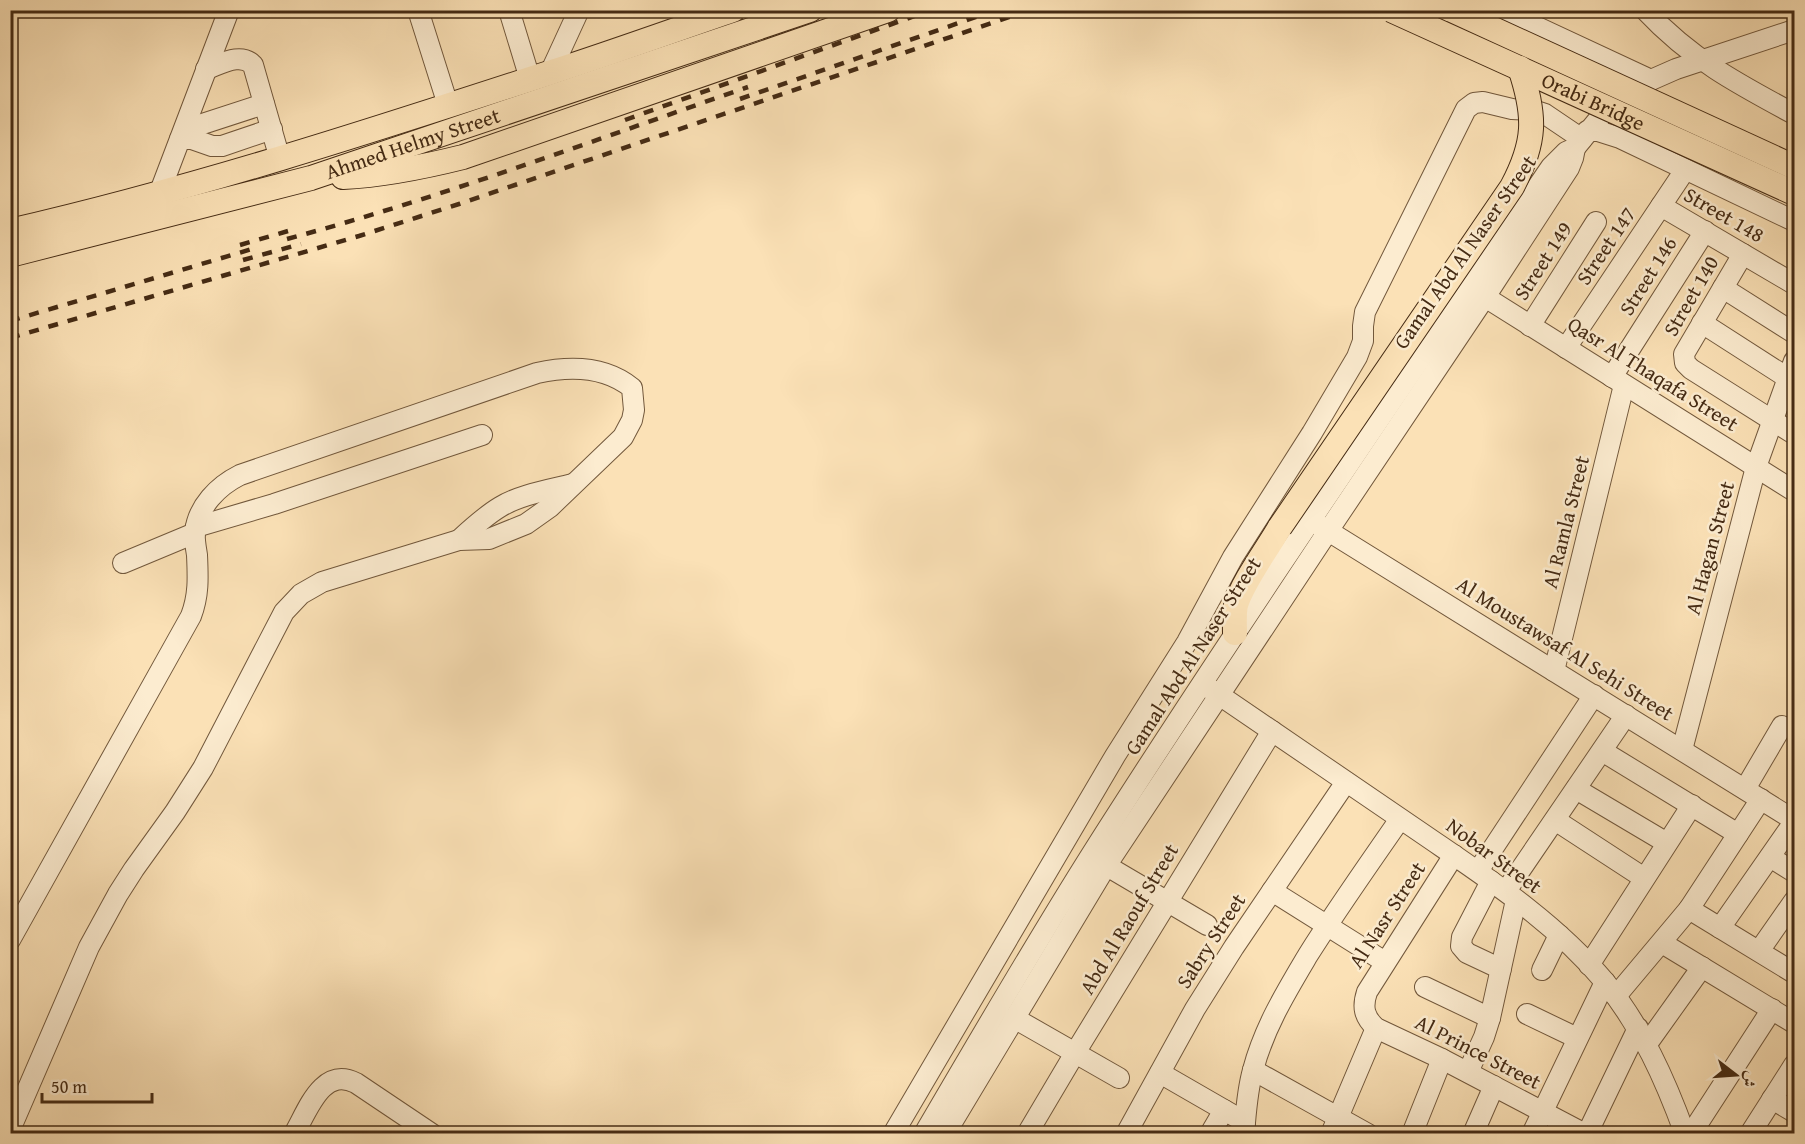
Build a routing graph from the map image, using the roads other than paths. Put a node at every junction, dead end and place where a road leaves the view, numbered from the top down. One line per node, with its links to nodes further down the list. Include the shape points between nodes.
1 (229, 10): 18 (street)
2 (418, 10): 22 (street)
3 (509, 10): 19 (street)
4 (579, 10): 19 (street)
5 (733, 10): 13 (main road, Ahmed Helmy Street)
6 (810, 10): 32 (main road, Ahmed Helmy Street)
7 (888, 10): 32 (main road, via 463,157 413,169)
8 (1391, 10): 17 (main road, Orabi Bridge, bridge)
9 (1452, 10): 14 (main road, Orabi Bridge, bridge)
10 (1465, 10): 14 (main road, bridge)
11 (1645, 10): 16 (street)
12 (1505, 12): 20 (street)
13 (678, 20): 19 (main road, Ahmed Helmy Street)
14 (1484, 25): 30 (main road, Orabi Bridge, bridge)
15 (1794, 30): 16 (street)
16 (1702, 61): 20 (street); 23 (street)
17 (1520, 68): 33 (main road, Orabi Bridge, bridge); 62 (main road, bridge, via 1532,117 1531,142 1524,165 1280,527 1242,591 1235,612)
18 (207, 69): 21 (street, via 239,58 249,61); 26 (street)
19 (540, 76): 22 (main road, Ahmed Helmy Street)
20 (1651, 80): 27 (street, via 1606,110)
21 (264, 104): 24 (street); 25 (street)
22 (448, 105): 29 (main road, Ahmed Helmy Street)
23 (1794, 114)
24 (220, 118): 26 (street); 28 (street)
25 (272, 129): 28 (street); 29 (street)
26 (182, 134): 28 (street, via 217,147); 34 (street)
27 (1581, 139): 31 (street, via 1598,131); 44 (street, Gamal Abd Al Naser Street, via 1569,168); 57 (street, Gamal Abd Al Naser Street, via 1551,167); 131 (street, via 1539,112 1483,102 1466,109 1365,312 1363,341 1357,357 1233,557 1187,642 1115,756)
28 (230, 144)
29 (280, 159): 34 (main road, Ahmed Helmy Street)
30 (1794, 167)
31 (1685, 170): 35 (street, Street 147); 36 (street)
32 (311, 178): 41 (main road, Ahmed Helmy Street)
33 (1794, 193)
34 (159, 194): 38 (main road, Ahmed Helmy Street)
35 (1661, 206): 39 (street, Street 148); 48 (street, Street 147)
36 (1794, 221)
37 (1596, 222): 46 (street, Street 149)
38 (10, 231)
39 (1705, 231): 40 (street, Street 148); 50 (street, Street 146)
40 (1743, 254): 42 (street, Street 148); 43 (street, Street 140)
41 (10, 255)
42 (1794, 284)
43 (1723, 288): 45 (street, Street 140); 47 (street)
44 (1485, 297): 46 (street, Qasr Al Thaqafa Street); 59 (street, Gamal Abd Al Naser Street)
45 (1702, 323): 49 (street); 51 (street, Street 140, via 1684,354 1684,363)
46 (1530, 326): 48 (street, Qasr Al Thaqafa Street)
47 (1794, 333)
48 (1566, 348): 50 (street, Qasr Al Thaqafa Street)
49 (1792, 373): 51 (street, Al Hagan Street)
50 (1618, 381): 54 (street, Qasr Al Thaqafa Street); 63 (street, Al Ramla Street)
51 (1773, 421): 52 (street); 54 (street, Al Hagan Street)
52 (1794, 434)
53 (482, 435): 58 (street)
54 (1756, 467): 56 (street, Qasr Al Thaqafa Street); 69 (street, Al Hagan Street)
55 (574, 484): 58 (street, via 623,437 633,420 635,403 632,388 624,381 594,371 565,368 537,374 240,475 215,492 203,508); 60 (street, via 502,506); 60 (street, via 526,524 489,540)
56 (1794, 491)
57 (1310, 520): 59 (street, Al Moustawsaf Al Sehi Street); 62 (street, Gamal Abd Al Naser Street)
58 (195, 530): 61 (street); 94 (street, via 198,585 192,616)
59 (1328, 531): 63 (street, Al Moustawsaf Al Sehi Street); 64 (street, Gamal Abd Al Naser Street)
60 (459, 540): 128 (street, via 322,582 301,594 284,612 202,768 134,868 89,946)
61 (123, 563)
62 (1235, 633): 64 (street, Gamal Abd Al Naser Street)
63 (1554, 671): 65 (street, Al Moustawsaf Al Sehi Street)
64 (1211, 689): 68 (street, Nobar Street); 82 (street, Gamal Abd Al Naser Street)
65 (1594, 695): 66 (street, Al Moustawsaf Al Sehi Street); 85 (street)
66 (1626, 716): 69 (street, Al Moustawsaf Al Sehi Street); 70 (street)
67 (1782, 726): 73 (street)
68 (1272, 731): 71 (street, Nobar Street); 87 (street, Abd Al Raouf Street)
69 (1682, 750): 73 (street, Al Moustawsaf Al Sehi Street)
70 (1602, 751): 72 (street); 74 (street)
71 (1346, 782): 75 (street, Nobar Street); 86 (street, Sabry Street)
72 (1576, 789): 76 (street); 79 (street)
73 (1753, 794): 77 (street, Al Moustawsaf Al Sehi Street); 78 (street)
74 (1692, 806): 78 (street); 79 (street)
75 (1400, 819): 80 (street, Nobar Street); 91 (street)
76 (1555, 820): 84 (street); 85 (street)
77 (1794, 821): 81 (street)
78 (1738, 834): 88 (street)
79 (1667, 843): 84 (street)
80 (1454, 855): 85 (street, Nobar Street); 97 (street, Al Nasr Street)
81 (1770, 857): 83 (street); 92 (street)
82 (1098, 861): 87 (street); 107 (street, Gamal Abd Al Naser Street); 132 (street, Gamal Abd Al Naser Street, via 999,1005)
83 (1794, 872)
84 (1644, 878): 98 (street)
85 (1498, 886): 93 (street, Nobar Street); 100 (street); 100 (street, via 1462,937 1461,946 1467,953)
86 (1272, 891): 91 (street); 118 (street, Sabry Street, via 1228,956)
87 (1167, 902): 90 (street); 113 (street, Abd Al Raouf Street)
88 (1689, 909): 92 (street); 95 (street)
89 (1791, 914): 96 (street)
90 (1207, 925)
91 (1327, 925): 97 (street); 116 (street, via 1279,1003)
92 (1720, 928): 96 (street)
93 (1559, 935): 98 (street, Nobar Street); 101 (street)
94 (10, 940)
95 (1662, 943): 99 (street); 104 (street)
96 (1759, 951): 102 (street)
97 (1385, 962): 110 (street, Al Nasr Street, via 1363,1002 1364,1013)
98 (1589, 964): 104 (street, Nobar Street)
99 (1702, 967): 105 (street); 111 (street)
100 (1501, 969): 108 (street)
101 (1542, 970)
102 (1794, 973)
103 (1425, 987): 108 (street)
104 (1610, 989): 111 (street, Nobar Street); 112 (street)
105 (1772, 1009): 109 (street); 127 (street)
106 (1527, 1014): 112 (street)
107 (1014, 1018): 113 (street); 133 (street, Gamal Abd Al Naser Street)
108 (1490, 1018): 117 (street)
109 (1794, 1023)
110 (1376, 1028): 114 (street, Al Prince Street); 125 (street)
111 (1642, 1036): 127 (street, Nobar Street); 141 (street)
112 (1577, 1038): 123 (street)
113 (1075, 1053): 119 (street); 134 (street, Abd Al Raouf Street)
114 (1442, 1059): 117 (street, Al Prince Street); 138 (street)
115 (1794, 1065): 121 (street)
116 (1253, 1070): 125 (street); 126 (street)
117 (1468, 1072): 120 (street, Al Prince Street)
118 (1160, 1073): 122 (street); 135 (street, Sabry Street)
119 (1119, 1078)
120 (1494, 1086): 123 (street, Al Prince Street); 139 (street)
121 (1773, 1099): 124 (street); 142 (street)
122 (1224, 1110): 126 (street); 136 (street)
123 (1541, 1112): 140 (street); 141 (street, Al Prince Street)
124 (1794, 1112)
125 (1334, 1125): 137 (street)
126 (1245, 1128)
127 (1685, 1133)
128 (10, 1134)
129 (294, 1134): 130 (street, via 320,1089 331,1080 344,1078)
130 (432, 1134)
131 (893, 1134)
132 (924, 1134)
133 (945, 1134)
134 (1028, 1134)
135 (1126, 1134)
136 (1210, 1134)
137 (1368, 1134)
138 (1412, 1134)
139 (1473, 1134)
140 (1532, 1134)
141 (1586, 1134)
142 (1750, 1134)

